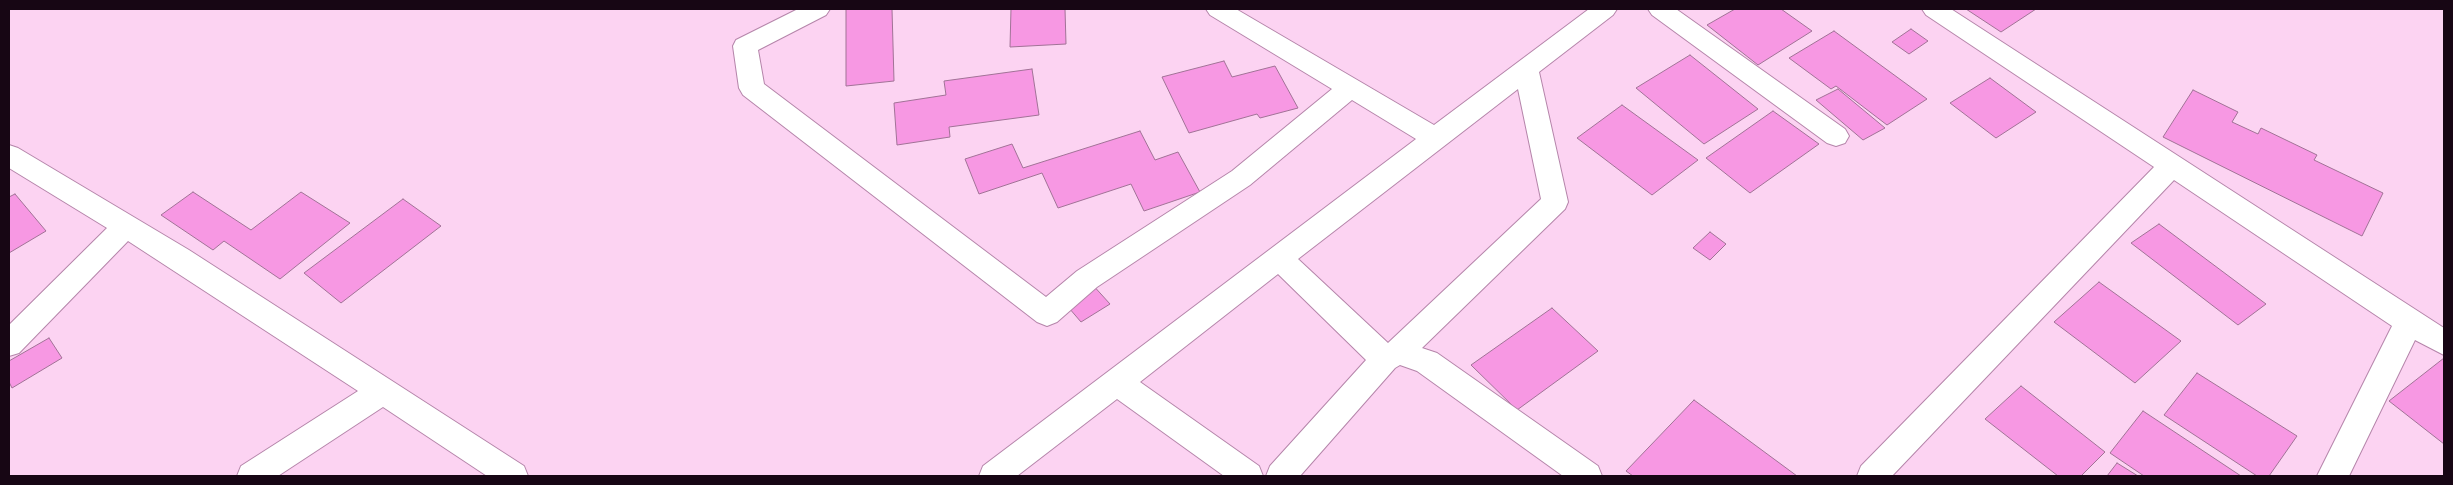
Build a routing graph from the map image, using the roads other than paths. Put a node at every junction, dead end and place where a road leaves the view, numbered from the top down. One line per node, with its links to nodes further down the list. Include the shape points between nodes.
1 (818, 9): 7 (street, via 745,46 752,88 1046,314 1087,279 1242,178)
2 (1218, 9): 7 (street)
3 (1605, 9): 6 (street)
4 (1660, 9): 8 (street)
5 (1934, 9): 11 (street)
6 (1526, 69): 9 (street); 17 (street, via 1555,202)
7 (1350, 88): 9 (street)
8 (1836, 136)
9 (1436, 138): 13 (street)
10 (9, 155): 12 (street)
11 (2172, 166): 14 (street); 26 (street)
12 (126, 226): 16 (street); 19 (street)
13 (1279, 258): 17 (street); 18 (street)
14 (2409, 322): 15 (street); 27 (street)
15 (2444, 343)
16 (9, 344)
17 (1391, 355): 24 (street); 25 (street, via 1428,362)
18 (1117, 382): 22 (street); 23 (street)
19 (383, 391): 20 (street); 21 (street)
20 (252, 476)
21 (513, 476)
22 (994, 476)
23 (1248, 476)
24 (1281, 476)
25 (1587, 476)
26 (1872, 476)
27 (2333, 476)

